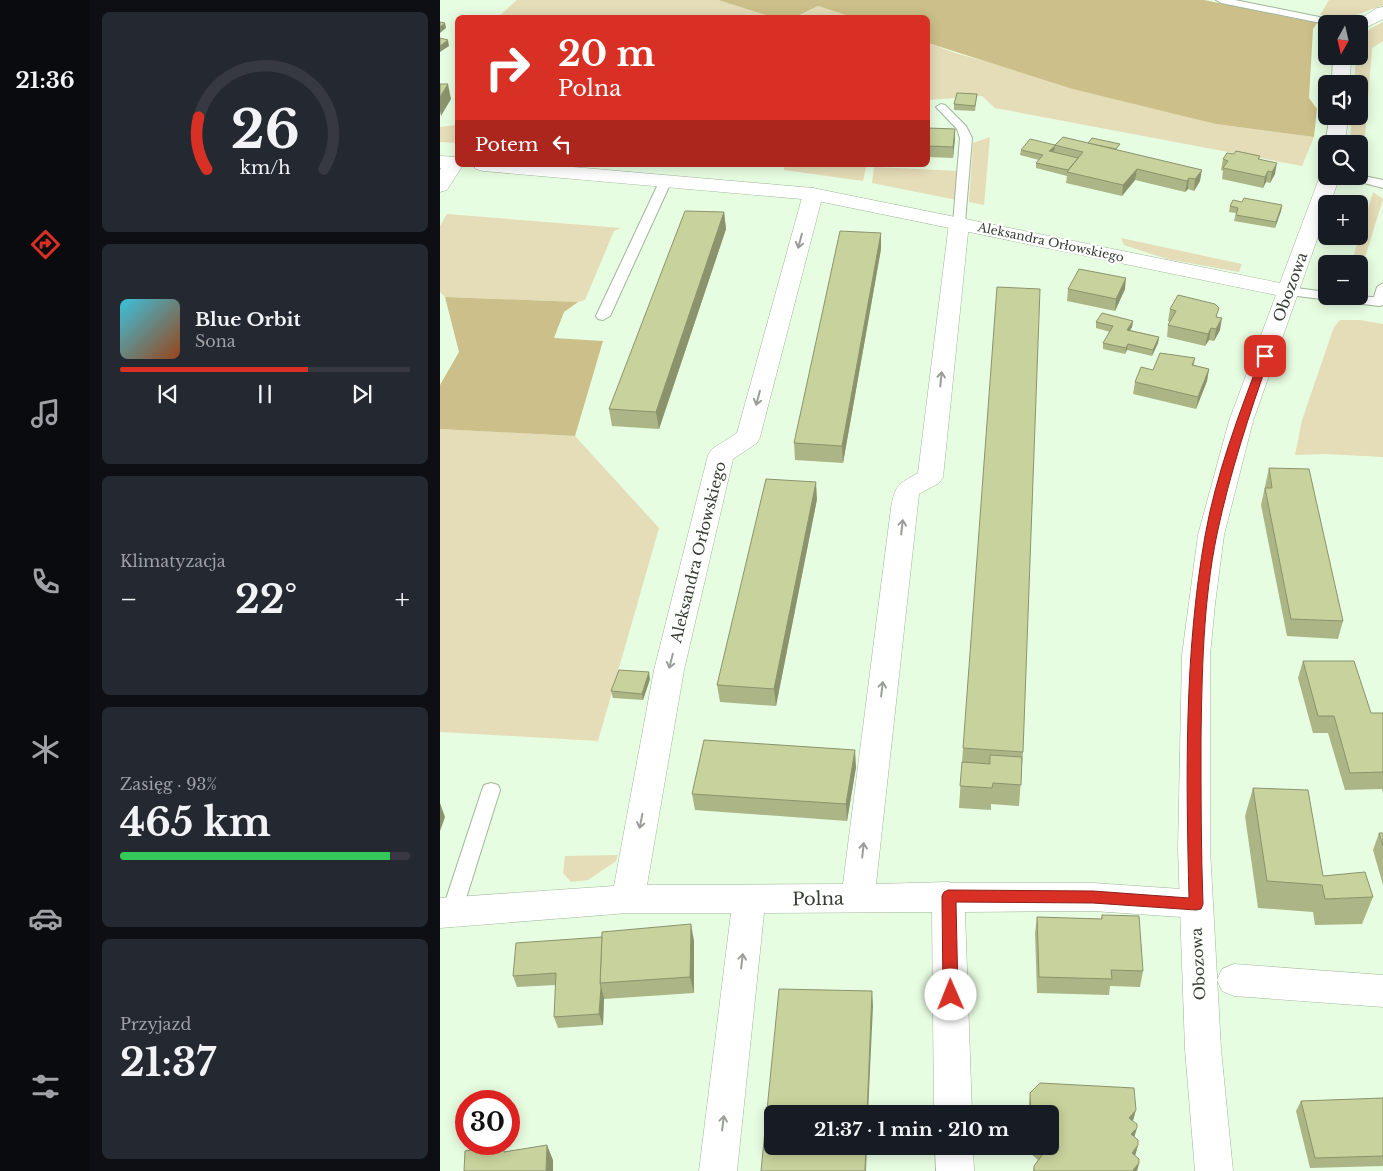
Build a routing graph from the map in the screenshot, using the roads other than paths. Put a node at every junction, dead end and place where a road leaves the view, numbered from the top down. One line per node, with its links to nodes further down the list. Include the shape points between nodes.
1 (1221, 0): 3 (lane)
2 (1383, 12): 4 (street)
3 (1318, 20)
4 (1368, 21)
5 (941, 107): 14 (lane, via 962,128 966,138)
6 (451, 162): 12 (street)
7 (507, 167): 8 (street, Aleksandra Orłowskiego)
8 (666, 180): 13 (street, Aleksandra Orłowskiego); 19 (lane)
9 (1368, 180): 10 (lane)
10 (1383, 184)
11 (1327, 185): 16 (street, Obozowa)
12 (440, 186)
13 (813, 194): 14 (street, Aleksandra Orłowskiego); 23 (street, Aleksandra Orłowskiego, one-way to 23, via 748,437 721,456 669,670)
14 (959, 223): 16 (street, Aleksandra Orłowskiego); 22 (street, one-way to 14, via 904,508 907,490 930,477)
15 (1383, 287): 18 (lane, via 1379,302)
16 (1289, 291): 17 (lane); 25 (street, Obozowa, via 1241,422 1211,535 1196,655)
17 (1318, 295)
18 (1368, 301)
19 (603, 316)
20 (491, 790): 26 (lane)
21 (948, 896): 22 (street, Polna); 25 (street, Polna, via 1093,897); 29 (street)
22 (858, 898): 24 (street, Polna)
23 (628, 899): 24 (street, Polna); 26 (street, Polna)
24 (749, 900): 31 (street, one-way to 24)
25 (1196, 904): 33 (street, Obozowa, via 1203,1049)
26 (446, 912)
27 (1234, 980): 28 (street)
28 (1383, 991)
29 (954, 1105)
30 (954, 1155): 32 (street)
31 (718, 1171)
32 (955, 1171)
33 (1214, 1171)

